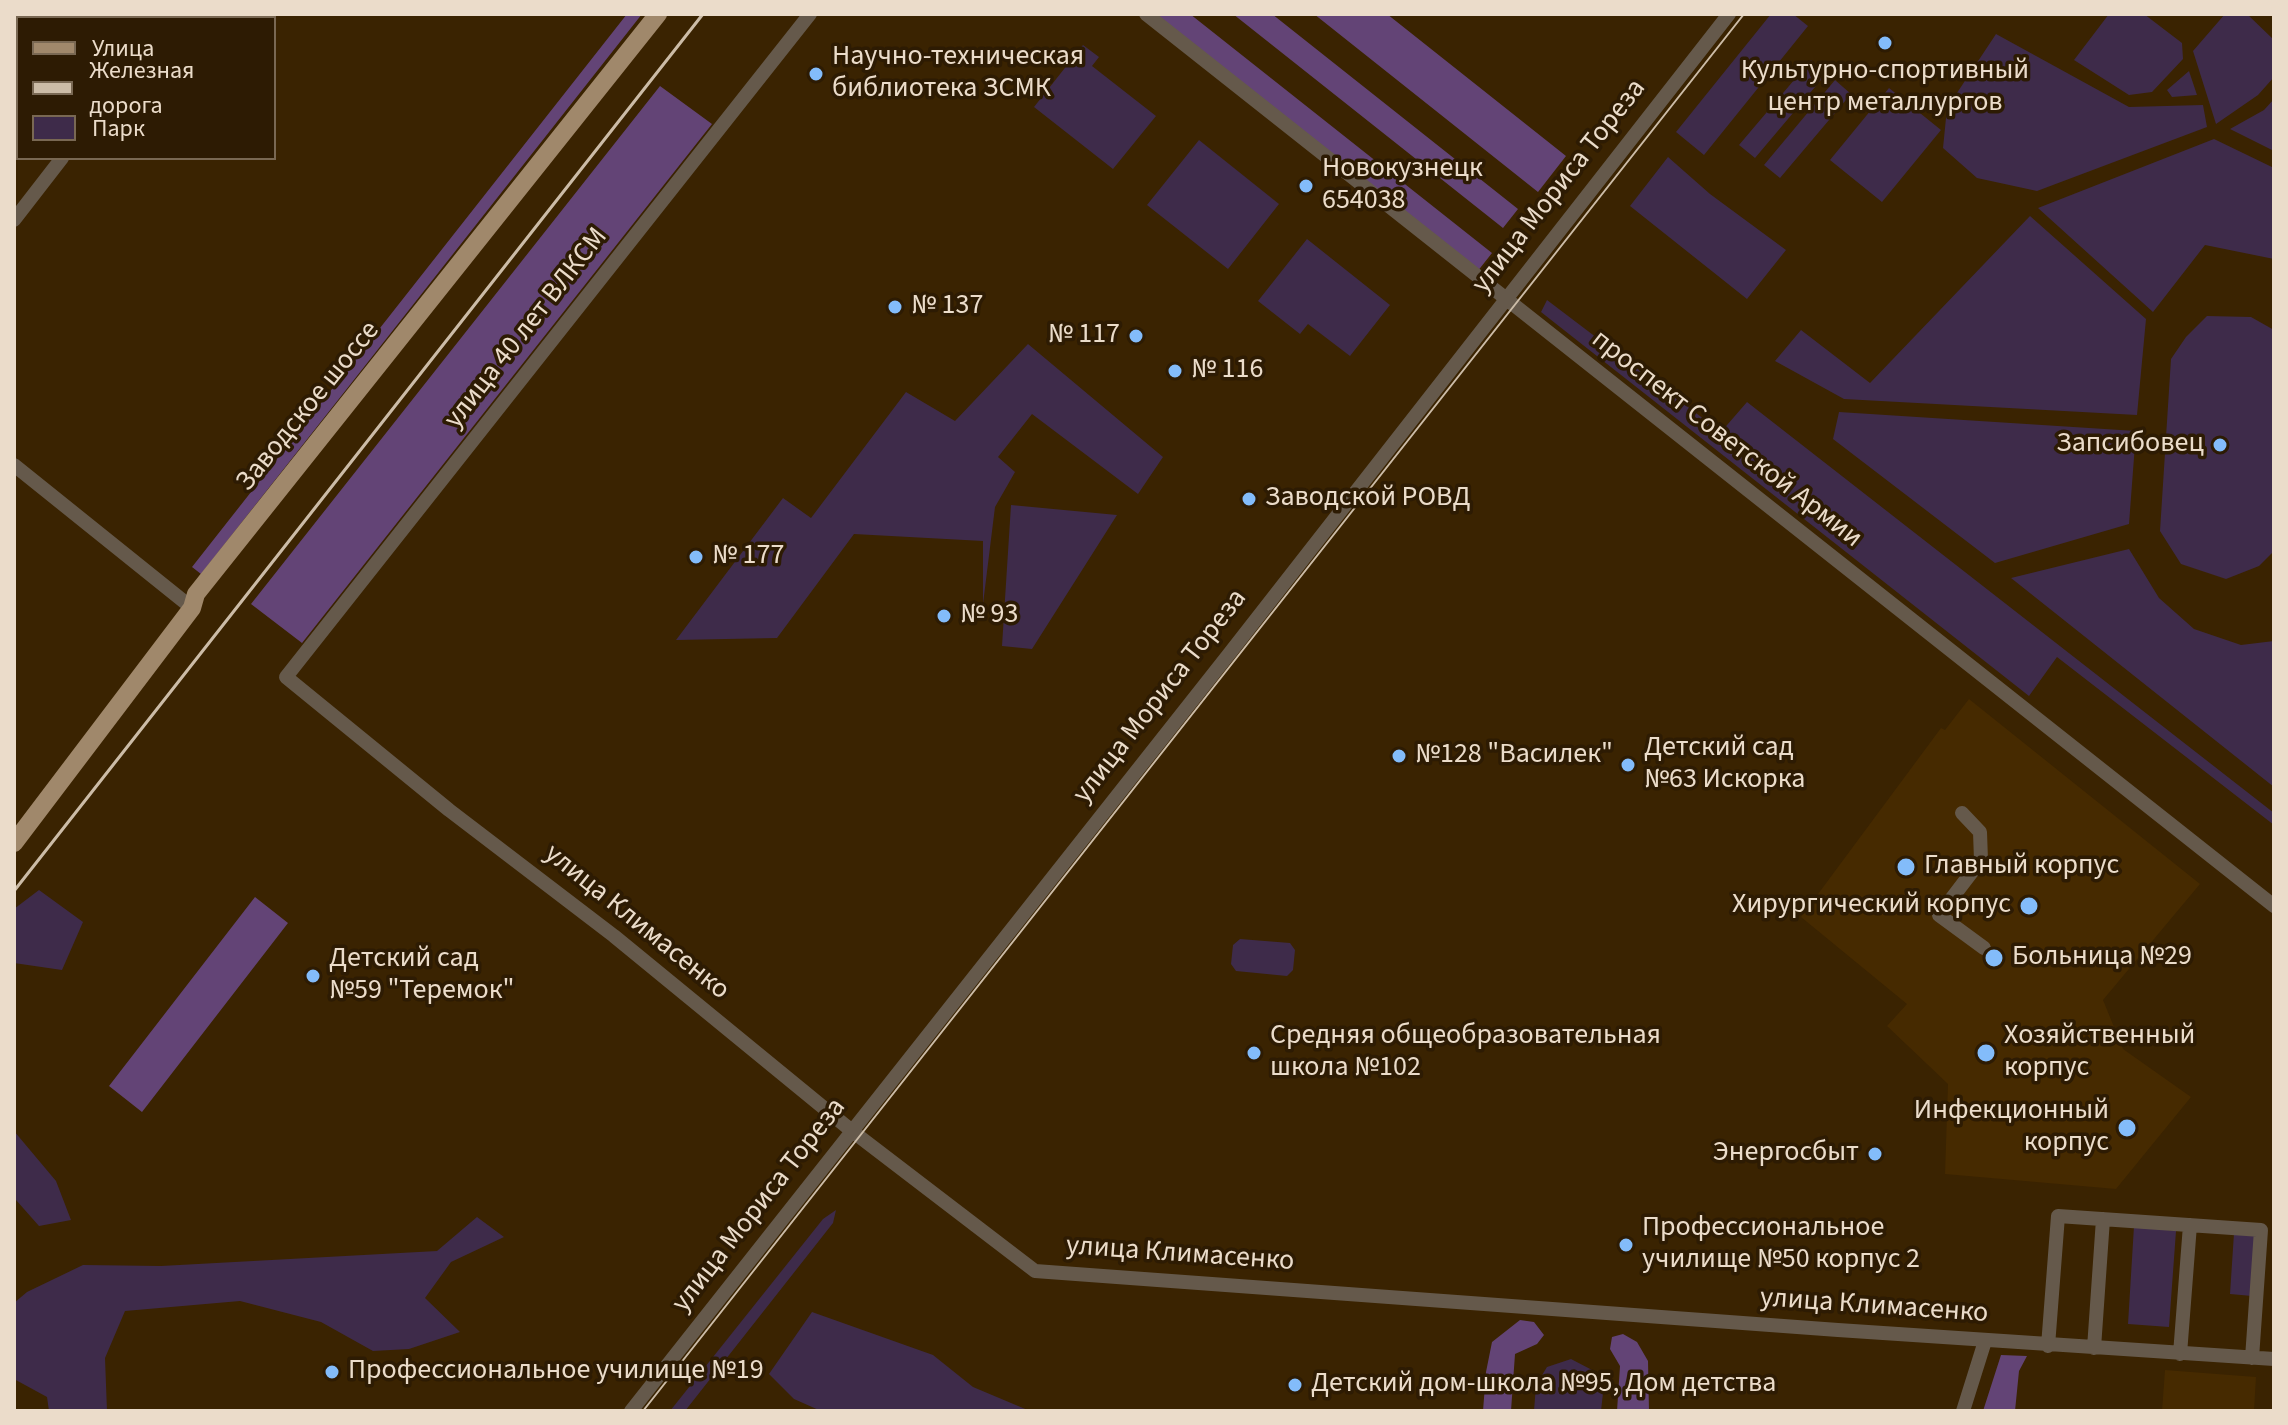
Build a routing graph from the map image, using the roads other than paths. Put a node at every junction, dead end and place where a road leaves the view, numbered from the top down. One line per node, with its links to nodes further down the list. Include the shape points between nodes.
1 (658, 14): 9 (main road, Заводское шоссе, via 196,594)
2 (810, 14): 10 (street, улица 40 лет ВЛКСМ)
3 (1146, 14): 7 (street, проспект Советской Армии)
4 (1729, 14): 7 (street, улица Мориса Тореза)
5 (60, 160): 6 (street)
6 (14, 220)
7 (1505, 298): 13 (street, проспект Советской Армии); 15 (street, улица Мориса Тореза)
8 (14, 465): 9 (street)
9 (192, 608): 12 (main road, Заводское шоссе)
10 (286, 677): 15 (street, улица Климасенко)
11 (1962, 813): 14 (street, via 1980,832 1981,860 1939,915)
12 (14, 843)
13 (2274, 906)
14 (1984, 948)
15 (852, 1131): 18 (street, улица Климасенко, via 1035,1271); 24 (street, улица Мориса Тореза)
16 (2103, 1219): 17 (street); 19 (street, via 2058,1216); 20 (street)
17 (2190, 1225): 21 (street); 22 (street, via 2261,1230)
18 (1985, 1341): 19 (street, улица Климасенко); 25 (street)
19 (2048, 1346): 20 (street, улица Климасенко)
20 (2094, 1348): 21 (street, улица Климасенко)
21 (2180, 1354): 22 (street, улица Климасенко)
22 (2252, 1358): 23 (street, улица Климасенко)
23 (2274, 1359)
24 (631, 1411)
25 (1963, 1411)

